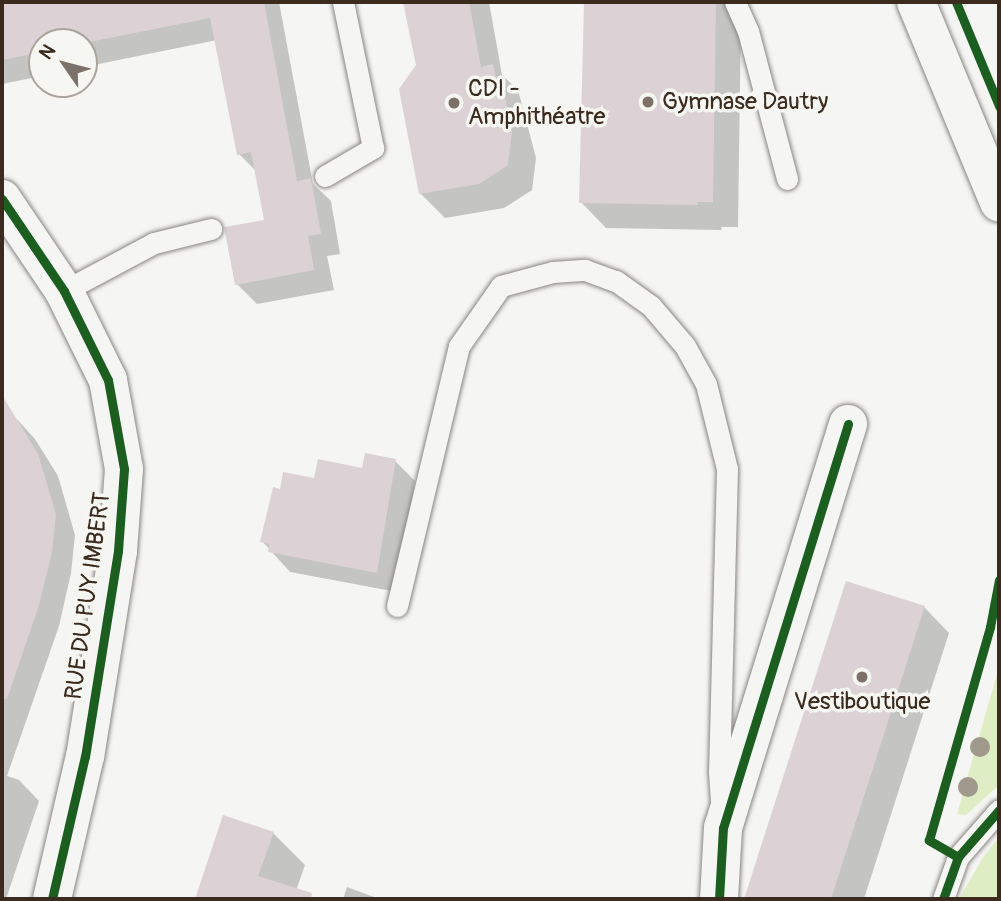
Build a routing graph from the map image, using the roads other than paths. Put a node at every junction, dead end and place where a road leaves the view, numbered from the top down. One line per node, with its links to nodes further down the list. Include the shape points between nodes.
1 (343, 2): 4 (lane, via 373,148)
2 (735, 2): 5 (lane, via 748,31)
3 (916, 2): 7 (main road)
4 (325, 176)
5 (787, 180)
6 (2, 199): 9 (main road, RUE DU PUY IMBERT)
7 (999, 202)
8 (211, 229): 9 (lane, via 153,243)
9 (64, 291): 14 (main road, RUE DU PUY IMBERT, via 108,380 124,469 118,551 85,756)
10 (848, 424): 13 (main road)
11 (397, 606): 13 (lane, via 459,346 501,286 553,272 585,270 616,281 651,306 685,346 706,384 727,469 719,772)
12 (999, 810): 16 (lane, via 958,857)
13 (723, 828): 15 (main road)
14 (52, 899)
15 (719, 899)
16 (943, 899)

